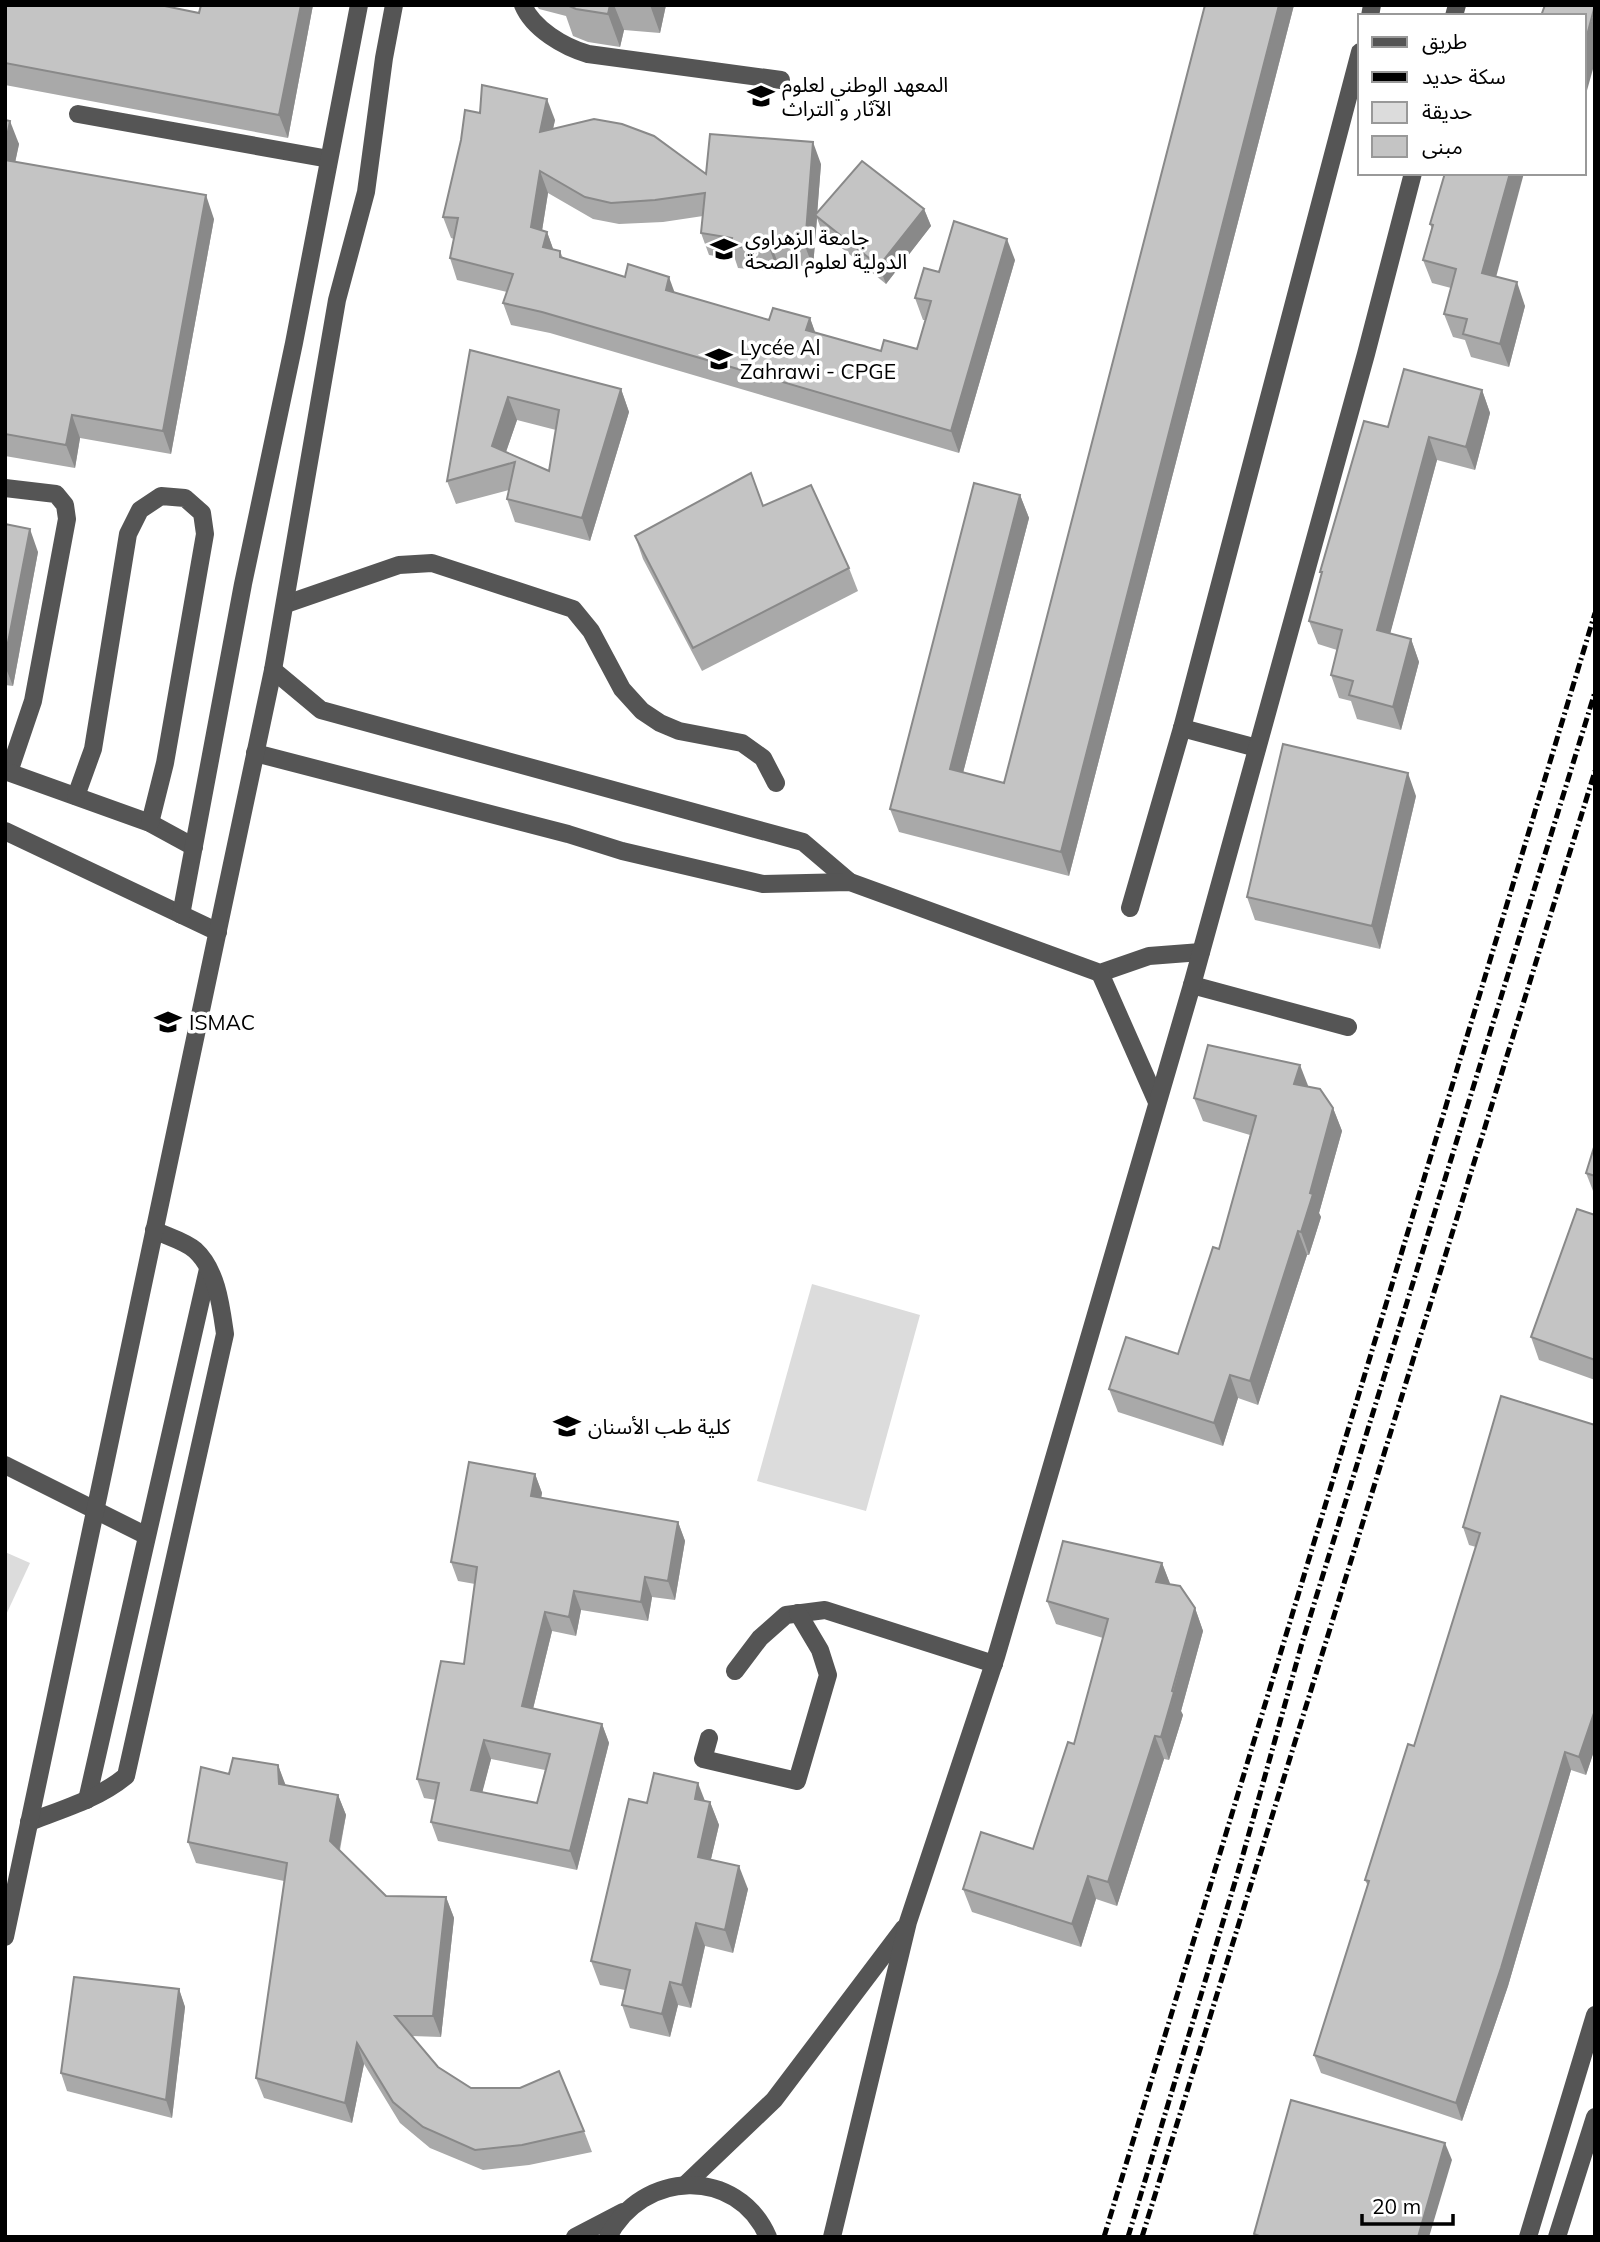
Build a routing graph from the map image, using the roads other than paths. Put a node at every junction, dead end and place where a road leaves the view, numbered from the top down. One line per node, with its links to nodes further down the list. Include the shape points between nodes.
1 (359, 5): 7 (street)
2 (394, 5): 10 (street, via 366,192 339,291)
3 (523, 5): 5 (street, via 533,22 570,48 587,54)
4 (1358, 60): 12 (street)
5 (781, 80)
6 (78, 114): 7 (street)
7 (329, 159): 20 (street)
8 (1412, 175): 13 (street)
9 (5, 488): 15 (street, via 55,494 65,505 67,519 33,701)
10 (286, 604): 11 (street); 16 (street, via 399,565 432,563 573,608 622,689 642,711 679,731 742,743 763,758)
11 (274, 670): 14 (street); 21 (street, via 321,710 803,842)
12 (1182, 728): 13 (street); 22 (street)
13 (1257, 748): 25 (street)
14 (255, 752): 21 (street, via 763,884); 24 (street)
15 (7, 771): 17 (street)
16 (776, 783)
17 (76, 796): 18 (street); 18 (street, via 93,749 128,534 139,510 160,496 186,498 202,513 205,534 165,763)
18 (150, 823): 20 (street)
19 (5, 831): 23 (street)
20 (194, 847): 23 (street)
21 (849, 882): 26 (street)
22 (1130, 908)
23 (181, 915): 24 (street)
24 (218, 932): 30 (street)
25 (1201, 952): 26 (street, via 1149,957); 27 (street)
26 (1100, 973): 29 (street)
27 (1192, 985): 28 (street); 29 (street)
28 (1348, 1027)
29 (1157, 1102): 36 (street)
30 (154, 1230): 31 (street, via 194,1250); 33 (street)
31 (208, 1269): 34 (street); 39 (street, via 219,1294 225,1334 126,1776)
32 (5, 1465): 33 (street)
33 (95, 1509): 34 (street); 40 (street)
34 (145, 1535): 39 (street)
35 (798, 1613): 36 (street, via 825,1610); 37 (street, via 786,1615 760,1638); 38 (street, via 820,1650 828,1675 797,1781 703,1759)
36 (994, 1664): 41 (street)
37 (735, 1671)
38 (709, 1738)
39 (86, 1800): 40 (street)
40 (29, 1822): 42 (street)
41 (908, 1922): 45 (street, via 774,2100); 50 (street)
42 (5, 1937)
43 (1595, 2015): 51 (street)
44 (1595, 2117): 52 (street)
45 (686, 2184): 46 (street, via 653,2191); 49 (street, via 715,2188 741,2201 762,2222)
46 (626, 2210): 47 (street); 48 (street)
47 (575, 2237)
48 (608, 2237)
49 (768, 2237)
50 (832, 2237)
51 (1528, 2237)
52 (1557, 2237)

